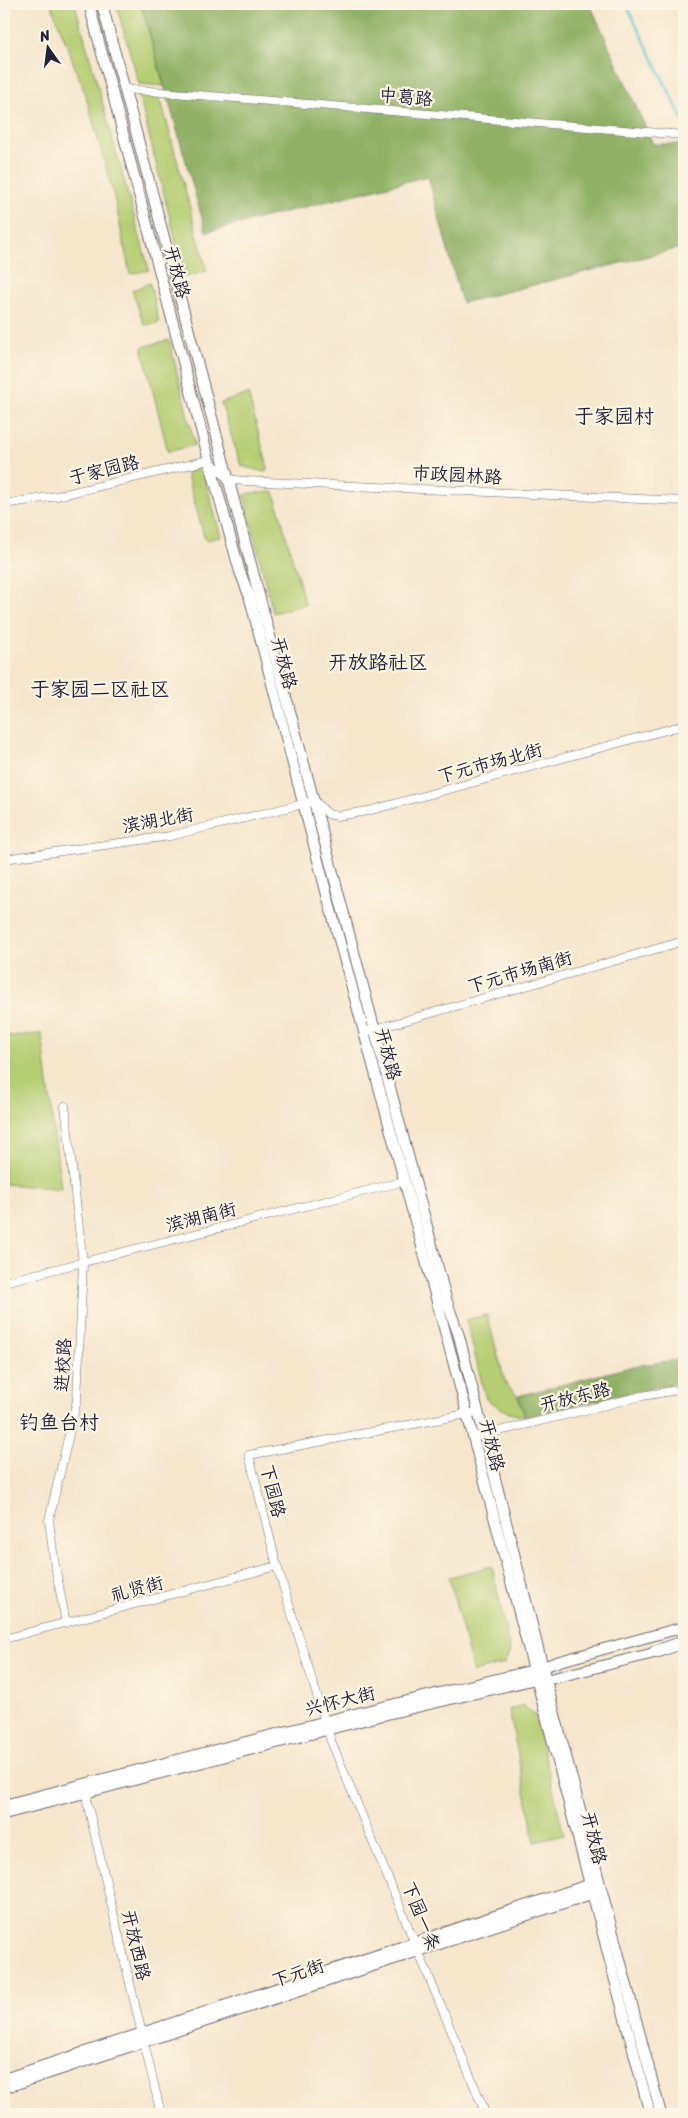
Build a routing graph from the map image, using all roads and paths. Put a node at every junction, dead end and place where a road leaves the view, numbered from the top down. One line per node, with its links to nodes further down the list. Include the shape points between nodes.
1 (89, 4): 5 (main road, 开放路)
2 (102, 4): 3 (main road, 开放路)
3 (125, 89): 4 (street, 中葛路); 6 (main road, 开放路)
4 (684, 135)
5 (209, 460): 6 (street); 8 (street, 于家园路, via 57,496); 11 (main road, 开放路, via 249,595)
6 (228, 478): 7 (street, 市政园林路); 10 (main road, 开放路)
7 (684, 500)
8 (4, 504)
9 (676, 727): 10 (street, 下元市场北街, via 368,811 337,816 328,814)
10 (315, 801): 11 (street, 滨湖北街); 14 (main road, 开放路)
11 (304, 803): 12 (street, 滨湖北街, via 170,836); 15 (main road, 开放路)
12 (4, 859)
13 (684, 940): 14 (street, 下元市场南街)
14 (376, 1029): 15 (street, 下元市场南街); 21 (main road, 开放路)
15 (365, 1032): 17 (main road, 开放路)
16 (65, 1106): 18 (street, 进校路)
17 (405, 1181): 18 (street, 滨湖南街); 22 (main road, 开放路)
18 (83, 1263): 19 (street, 滨湖南街); 26 (street, 进校路, via 77,1400 49,1520)
19 (4, 1282)
20 (684, 1389): 23 (street, 开放东路, via 642,1396)
21 (479, 1412): 22 (street, 下园路); 23 (main road, 开放路)
22 (467, 1414): 24 (main road, 开放路); 25 (street, 下园路, via 249,1456)
23 (484, 1435): 24 (street, 开放东路); 32 (main road, 开放路)
24 (473, 1438): 32 (main road, 开放路)
25 (277, 1566): 26 (street, 礼贤街); 33 (street, 下园路)
26 (66, 1623): 28 (street, 礼贤街)
27 (684, 1627): 32 (main road, 兴怀大街)
28 (4, 1639)
29 (684, 1642): 31 (highway)
30 (684, 1646): 31 (main road, 兴怀大街)
31 (655, 1652): 32 (main road, 兴怀大街)
32 (540, 1674): 33 (main road, 兴怀大街, via 387,1714); 37 (main road, 开放路); 38 (main road, 开放路)
33 (327, 1725): 34 (main road, 兴怀大街); 39 (street, 下园一条)
34 (89, 1788): 35 (main road, 兴怀大街); 36 (main road, 兴怀大街); 40 (street, 开放西路, via 87,1802)
35 (4, 1805)
36 (4, 1814)
37 (602, 1886): 38 (main road, 下元街); 46 (main road, 开放路)
38 (590, 1889): 39 (main road, 下元街); 45 (main road, 开放路)
39 (417, 1947): 40 (main road, 下元街); 44 (street, 下园一条)
40 (142, 2037): 41 (main road, 下元街); 42 (main road, 下元街); 43 (street, 开放西路)
41 (4, 2079)
42 (4, 2088)
43 (161, 2114)
44 (484, 2114)
45 (650, 2114)
46 (661, 2114)

